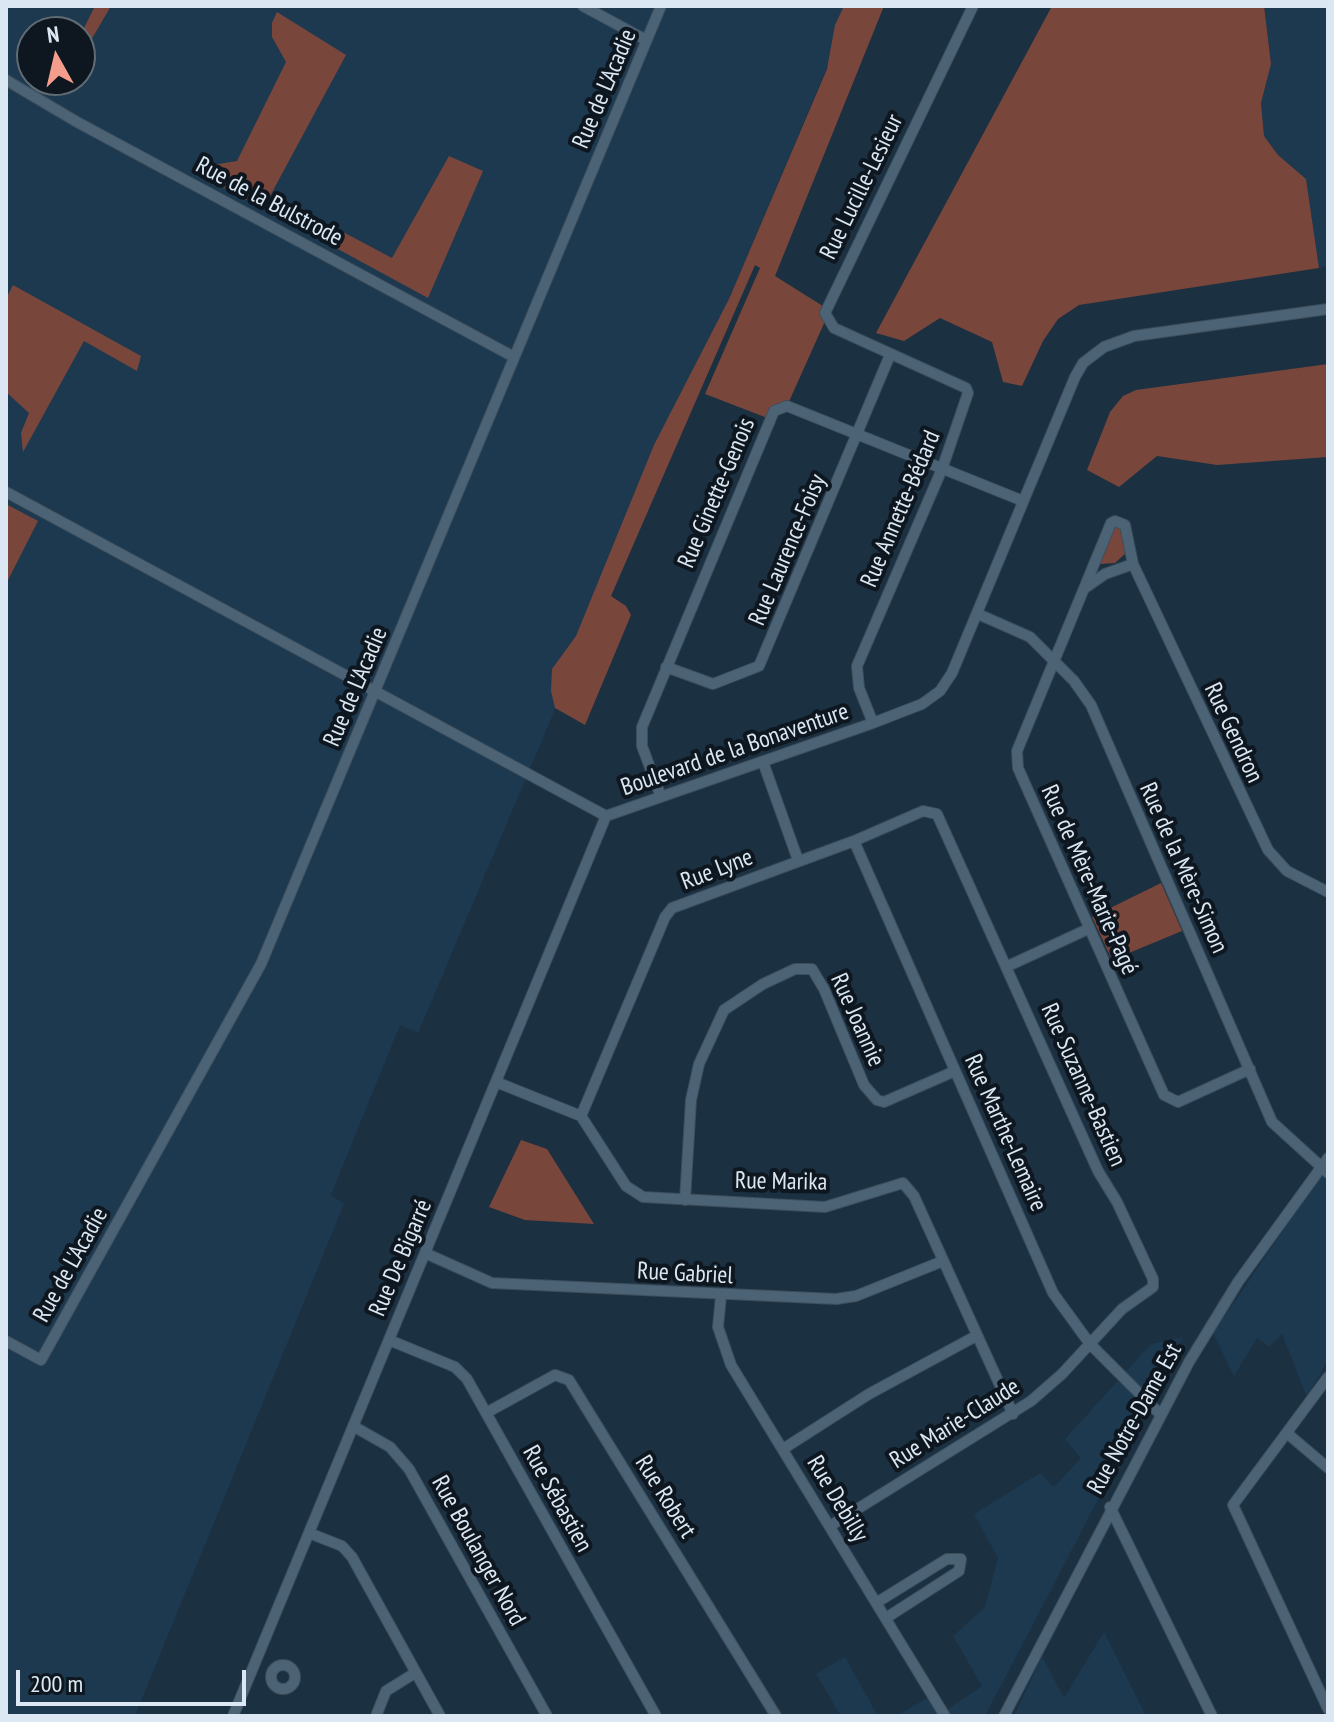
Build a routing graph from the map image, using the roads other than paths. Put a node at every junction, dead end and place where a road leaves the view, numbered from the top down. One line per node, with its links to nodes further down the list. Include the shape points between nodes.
1 (583, 6): 4 (street)
2 (661, 6): 4 (street, Rue de L'Acadie)
3 (973, 6): 7 (street, Rue Lucille-Lesieur, via 826,308 826,319 834,328)
4 (646, 40): 8 (street, Rue de L'Acadie)
5 (6, 80): 8 (street, Rue de la Bulstrode)
6 (1328, 309): 12 (street, Boulevard de la Bonaventure, via 1134,336 1104,347 1075,377)
7 (890, 355): 9 (street, Rue Laurence-Foisy); 10 (street, Rue Annette-Bédard, via 966,388)
8 (514, 357): 18 (street, Rue de L'Acadie)
9 (858, 435): 10 (street, Rue Ginette-Genois); 17 (street, Rue Laurence-Foisy, via 759,666 713,684); 17 (street, Rue Ginette-Genois, via 787,406 774,411)
10 (942, 469): 12 (street, Rue Ginette-Genois); 19 (street, Rue Annette-Bédard, via 857,666 859,688)
11 (6, 492): 18 (street, Boulevard de la Bonaventure)
12 (1023, 501): 15 (street, Boulevard de la Bonaventure)
13 (1133, 564): 14 (street); 14 (street, Rue de Mère-Marie-Pagé, via 1128,530 1115,521 1108,526); 26 (street, Rue Gendron, via 1268,850 1287,871)
14 (1083, 589): 16 (street, Rue de Mère-Marie-Pagé)
15 (978, 614): 16 (street, Rue de la Mère-Simon, via 1030,637); 19 (street, Boulevard de la Bonaventure, via 940,691)
16 (1054, 660): 27 (street, Rue de Mère-Marie-Pagé, via 1016,760); 29 (street, Rue de la Mère-Simon, via 1091,705)
17 (666, 667): 21 (street, Rue Ginette-Genois, via 641,736)
18 (376, 693): 22 (street, Boulevard de la Bonaventure); 40 (street, Rue de L'Acadie, via 261,964 41,1360)
19 (873, 723): 20 (street, Boulevard de la Bonaventure)
20 (763, 762): 21 (street, Boulevard de la Bonaventure); 25 (street)
21 (661, 797): 22 (street, Boulevard de la Bonaventure)
22 (606, 816): 31 (street, Rue De Bigarré)
23 (941, 820): 24 (street, Rue Lyne, via 923,811); 28 (street, Rue Suzanne-Bastien)
24 (854, 841): 25 (street, Rue Lyne); 30 (street, Rue Marthe-Lemaire)
25 (798, 860): 32 (street, Rue Lyne, via 672,908)
26 (1328, 892)
27 (1088, 929): 28 (street); 29 (street, Rue de Mère-Marie-Pagé, via 1164,1095 1178,1102)
28 (1008, 966): 41 (street, Rue Suzanne-Bastien, via 1098,1171 1153,1279 1149,1292 1122,1309)
29 (1250, 1069): 33 (street, Rue de la Mère-Simon, via 1278,1130)
30 (955, 1071): 34 (street, Rue Joannie, via 884,1102 877,1100 864,1085 812,969 795,969 763,984 724,1010 699,1064 691,1100); 41 (street, Rue Marthe-Lemaire, via 1053,1293)
31 (496, 1082): 32 (street); 35 (street, Rue De Bigarré)
32 (581, 1116): 34 (street, Rue Marika, via 631,1191)
33 (1326, 1165): 45 (street, Rue Notre-Dame Est, via 1232,1292)
34 (685, 1200): 36 (street, Rue Marika, via 825,1207 903,1183)
35 (425, 1253): 37 (street, Rue Gabriel, via 492,1283); 39 (street, Rue De Bigarré)
36 (943, 1261): 37 (street, Rue Gabriel, via 844,1299); 38 (street, Rue Marika)
37 (721, 1296): 48 (street, Rue Debilly, via 722,1347)
38 (976, 1336): 44 (street, Rue Marika); 48 (street, via 869,1394)
39 (389, 1340): 43 (street, Rue Sébastien, via 461,1371); 46 (street, Rue De Bigarré)
40 (6, 1341)
41 (1090, 1344): 44 (street, Rue Marie-Claude, via 1048,1388); 45 (street, Rue Marthe-Lemaire)
42 (1328, 1377): 47 (street)
43 (486, 1413): 59 (street, Rue Robert, via 555,1375 569,1380); 64 (street, Rue Sébastien)
44 (1013, 1414): 51 (street, Rue Marie-Claude)
45 (1160, 1414): 50 (street, Rue Notre-Dame Est)
46 (353, 1426): 52 (street, Rue De Bigarré); 63 (street, Rue Boulanger Nord, via 390,1447 409,1469)
47 (1288, 1434): 49 (street); 58 (street, via 1236,1497 1234,1511)
48 (783, 1449): 51 (street, Rue Debilly)
49 (1328, 1468)
50 (1110, 1507): 67 (street, Rue Notre-Dame Est); 68 (street)
51 (830, 1526): 53 (street, Rue Debilly)
52 (309, 1533): 55 (street, Rue De Bigarré); 57 (street, via 342,1546 352,1557)
53 (876, 1603): 54 (street, Rue Debilly); 54 (street, via 947,1559 961,1559 959,1571)
54 (886, 1618): 66 (street, Rue Debilly)
55 (253, 1667): 56 (street); 60 (street, Rue De Bigarré)
56 (272, 1673)
57 (415, 1673): 61 (street, via 386,1691); 62 (street)
58 (1328, 1710): 69 (street)
59 (774, 1713): 65 (street)
60 (233, 1716)
61 (376, 1716)
62 (440, 1716)
63 (547, 1716)
64 (656, 1716)
65 (761, 1716)
66 (945, 1716)
67 (1004, 1716)
68 (1212, 1716)
69 (1318, 1716)

